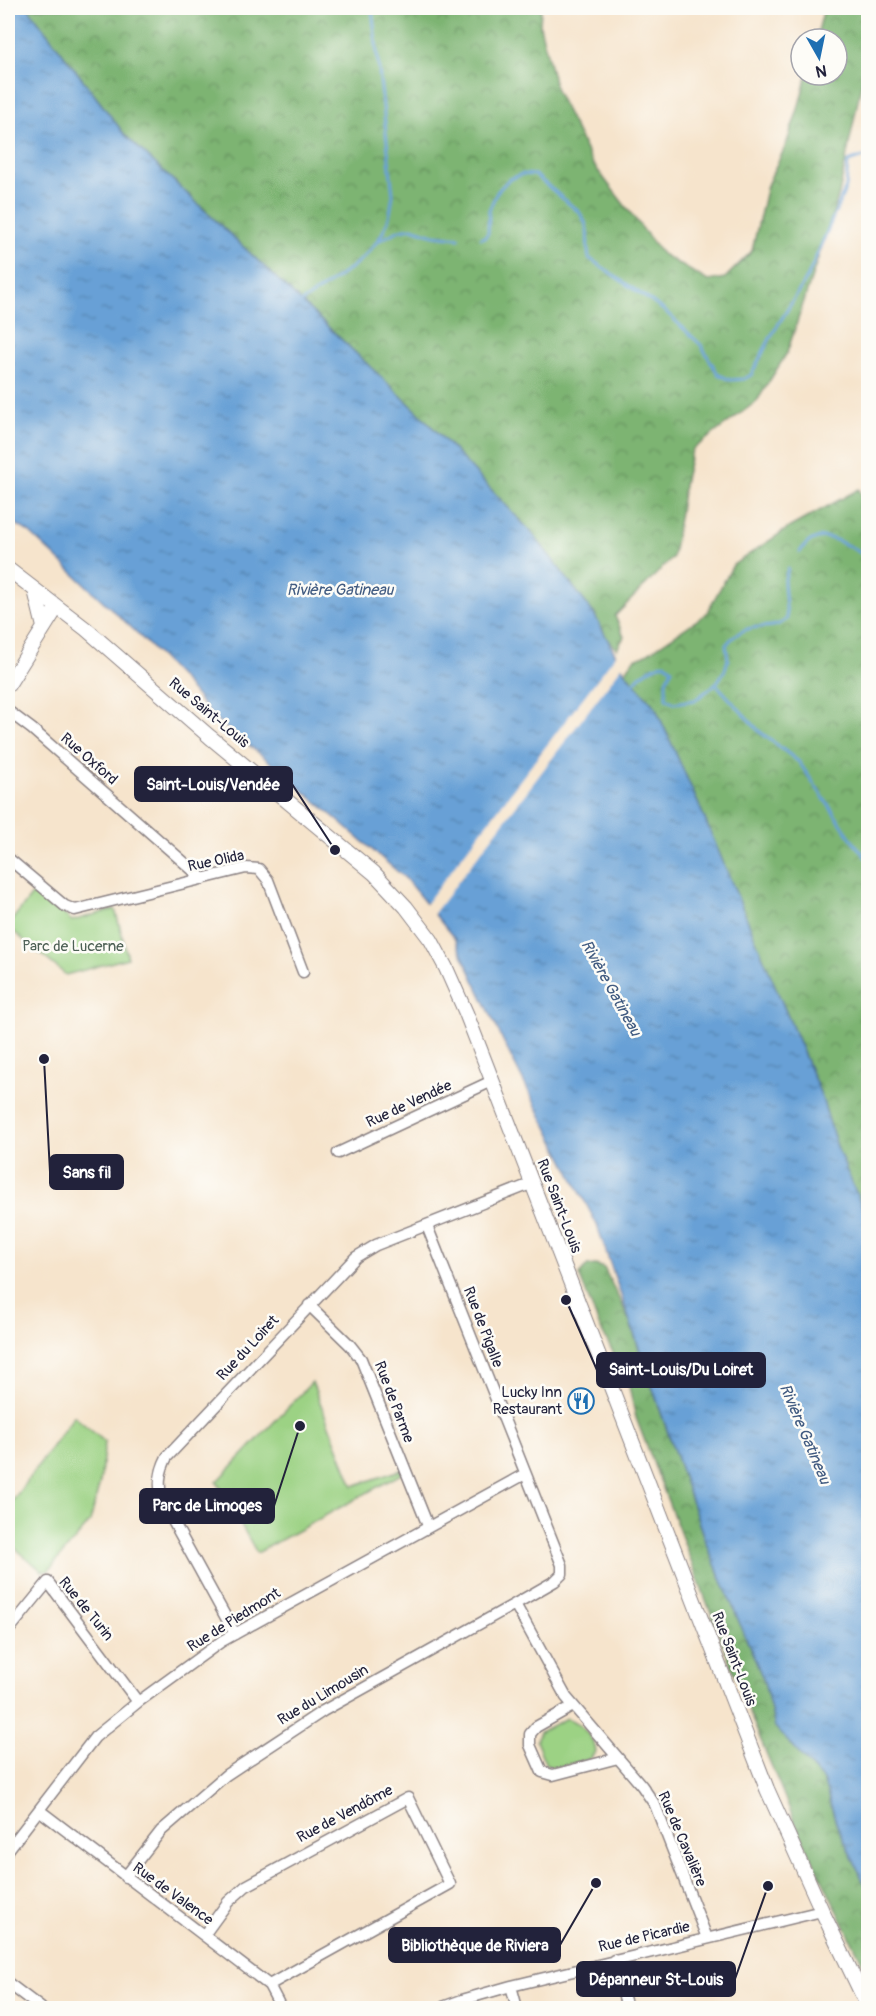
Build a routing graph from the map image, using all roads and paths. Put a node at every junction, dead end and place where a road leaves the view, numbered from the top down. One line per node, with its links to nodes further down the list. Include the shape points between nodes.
1 (8, 569): 2 (main road, Rue Saint-Louis)
2 (35, 590): 3 (main road, Rue Saint-Louis); 4 (main road)
3 (57, 607): 4 (main road); 10 (main road, Rue Saint-Louis, via 350,852 398,898 441,957)
4 (44, 627): 5 (main road)
5 (8, 685)
6 (8, 711): 8 (street, Rue Oxford)
7 (8, 858): 8 (street, Rue Olida, via 71,909 86,909)
8 (203, 879): 9 (street, Rue Olida, via 252,868 264,873)
9 (303, 972)
10 (492, 1081): 11 (street, Rue de Vendée); 12 (main road, Rue Saint-Louis)
11 (338, 1153)
12 (533, 1184): 13 (street, Rue du Loiret); 27 (main road, Rue Saint-Louis, via 767,1789)
13 (427, 1226): 14 (street, Rue du Loiret, via 356,1257); 15 (street, Rue de Pigalle)
14 (309, 1305): 16 (street, Rue de Parme, via 361,1359); 20 (street, Rue du Loiret, via 173,1450 160,1473 160,1492 167,1511)
15 (525, 1474): 16 (street, Rue de Piedmont); 17 (street, Rue de Pigalle, via 562,1565)
16 (428, 1526): 20 (street, Rue de Piedmont)
17 (562, 1574): 18 (street, Rue du Limousin)
18 (515, 1604): 22 (street, Rue de Cavalière); 26 (street, Rue du Limousin, via 334,1704 226,1775 161,1831)
19 (8, 1631): 21 (street, Rue de Turin, via 48,1582)
20 (236, 1634): 21 (street, Rue de Piedmont)
21 (138, 1702): 24 (street, Rue de Piedmont, via 95,1737)
22 (573, 1706): 23 (street, Rue de Cavalière); 23 (street, via 536,1726 530,1734 530,1744 542,1772 553,1775)
23 (618, 1758): 29 (street, Rue de Cavalière, via 655,1804)
24 (39, 1810): 25 (street, Rue de Piedmont); 26 (street, Rue de Valence)
25 (8, 1850)
26 (125, 1877): 28 (street, Rue de Valence)
27 (822, 1911): 29 (street, Rue de Picardie); 34 (main road, Rue Saint-Louis)
28 (204, 1935): 32 (street, Rue de Valence); 32 (street, Rue de Vendôme, via 228,1902 246,1886 408,1798 450,1884)
29 (706, 1938): 30 (street, Rue de Picardie)
30 (614, 1960): 33 (street, Rue de Picardie); 39 (street)
31 (8, 1983): 35 (street)
32 (269, 1985): 36 (street, Rue de Valence)
33 (511, 1986): 37 (street, Rue de Picardie); 38 (street)
34 (868, 2007)
35 (41, 2008)
36 (281, 2008)
37 (440, 2008)
38 (517, 2008)
39 (627, 2008)

